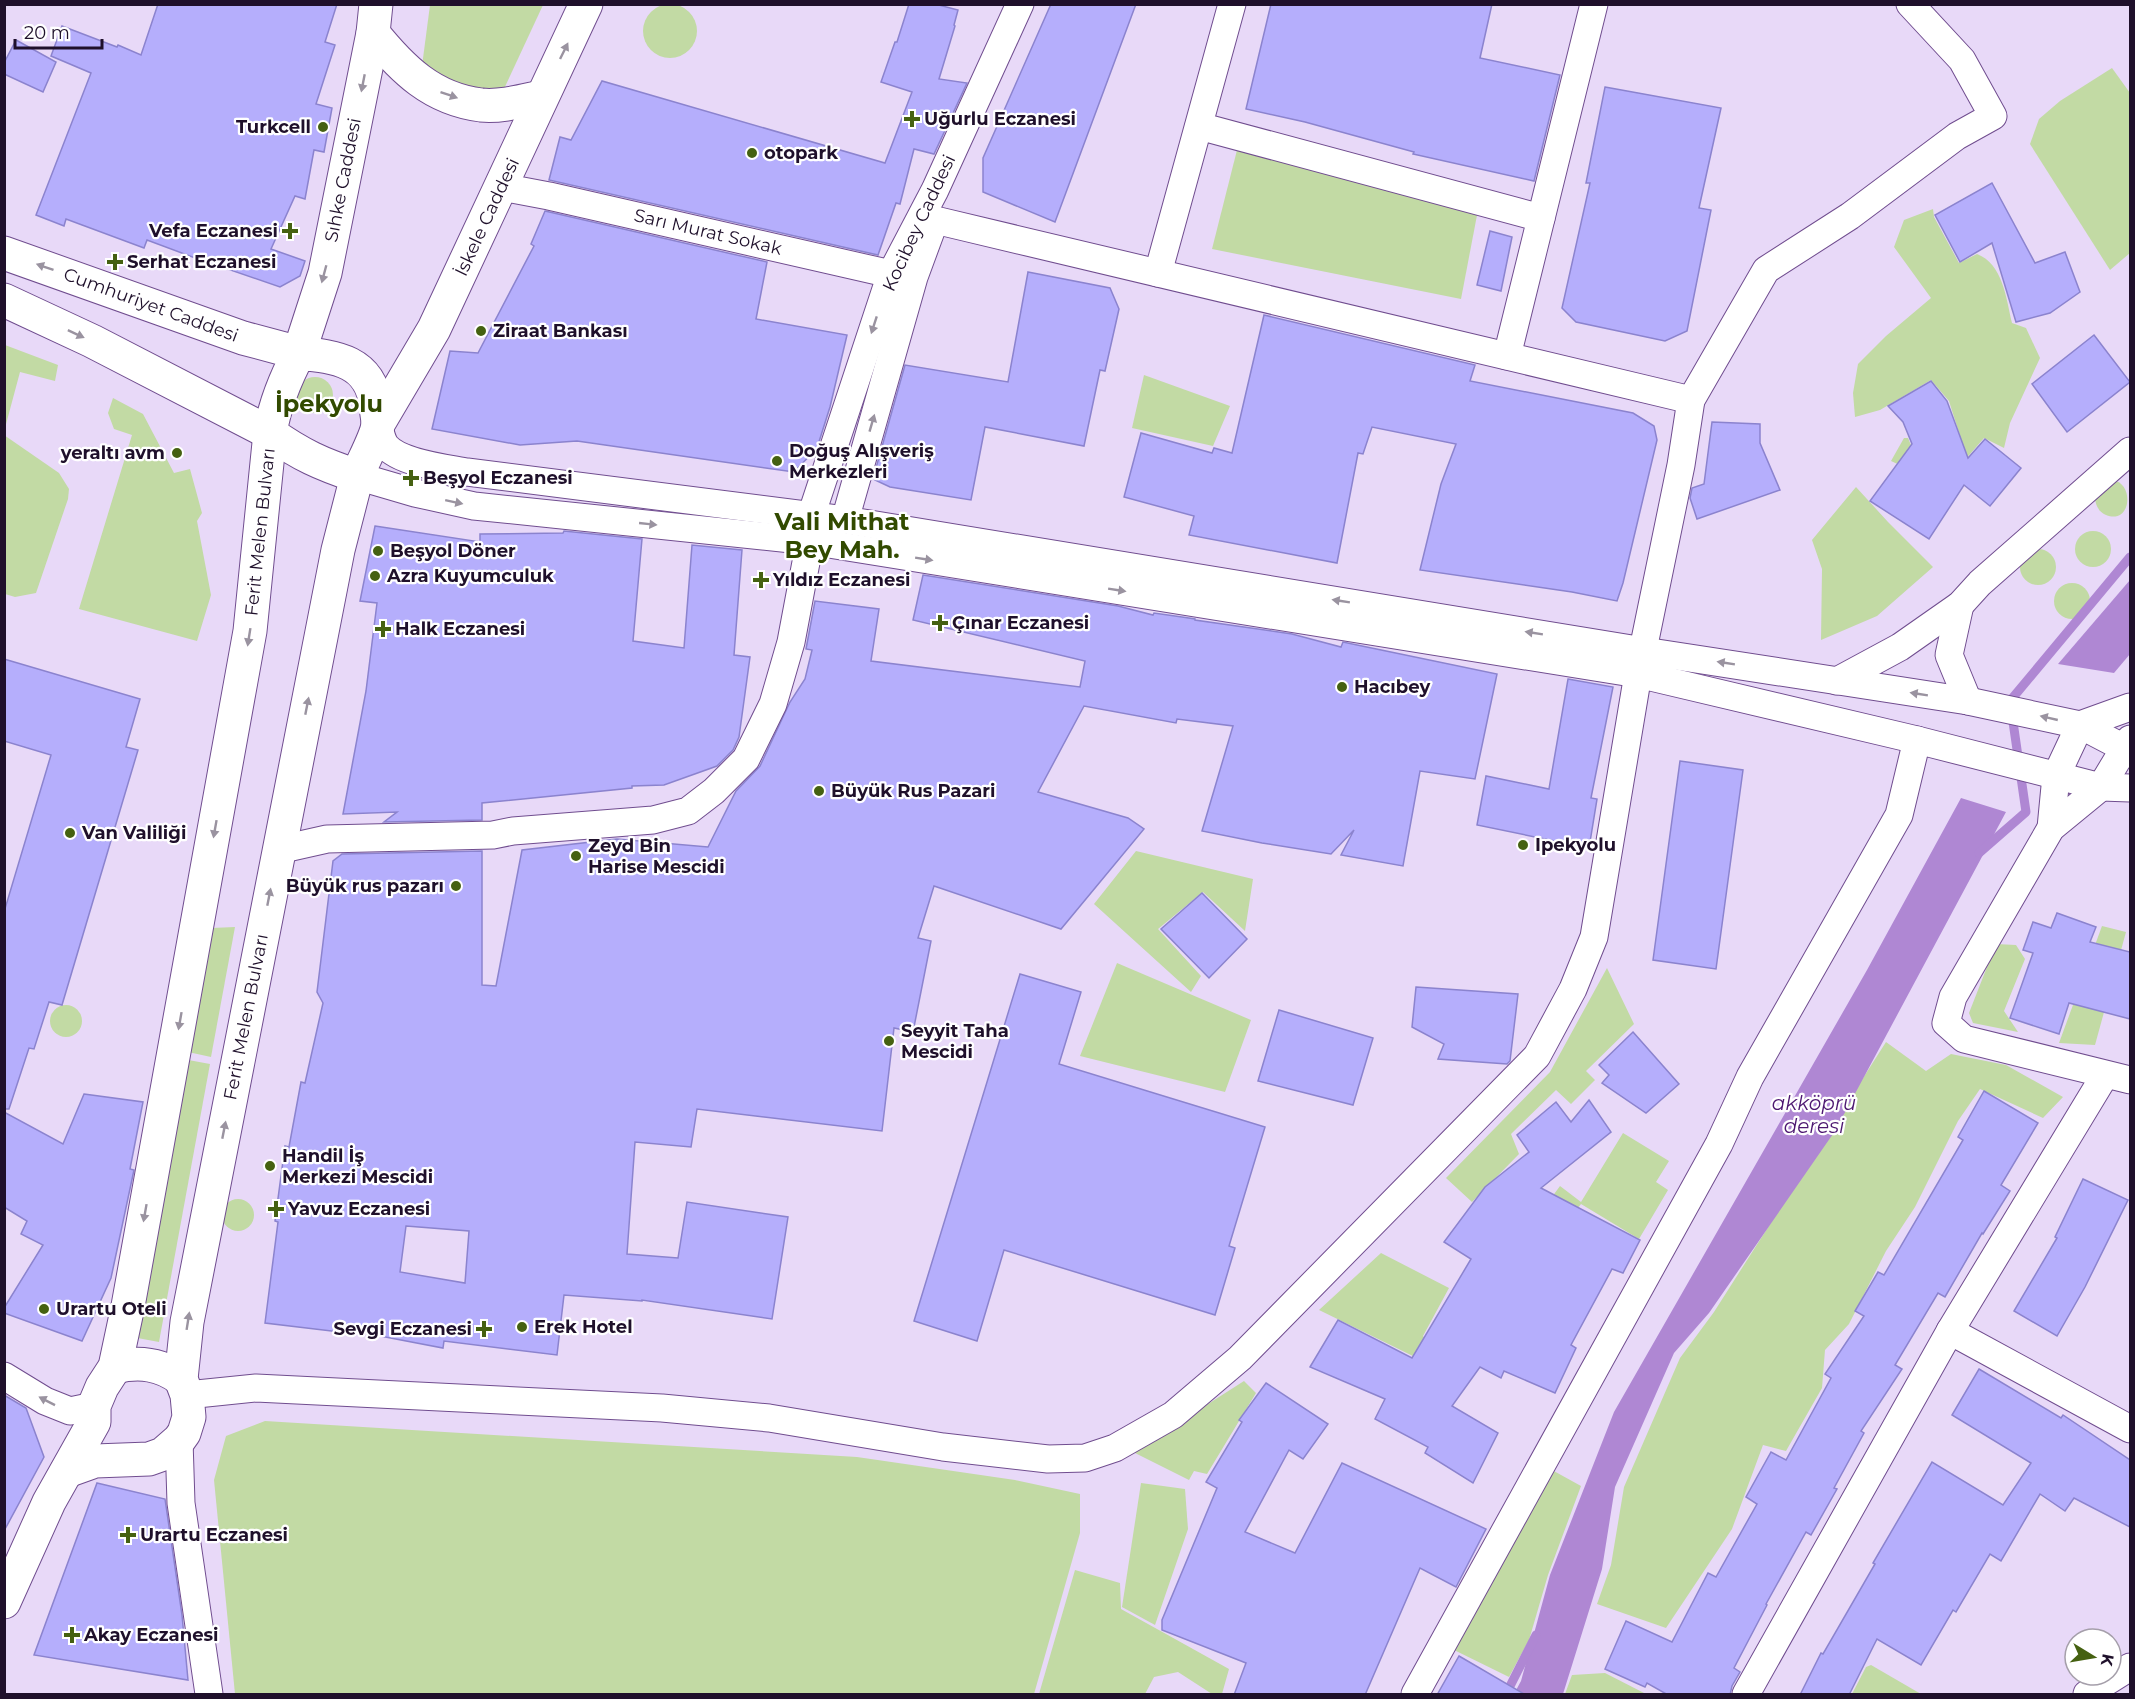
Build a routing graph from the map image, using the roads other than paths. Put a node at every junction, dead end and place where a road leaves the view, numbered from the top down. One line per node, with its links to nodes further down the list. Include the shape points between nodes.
1 (586, 4): 8 (main road, İskele Caddesi, one-way to 1)
2 (1020, 4): 15 (street, Kocibey Caddesi, via 934,190)
3 (1032, 4): 12 (street, Kocibey Caddesi)
4 (1232, 4): 9 (street)
5 (1594, 4): 11 (street)
6 (1910, 4): 19 (street, via 1962,60 1993,116 1957,136 1850,216 1766,270)
7 (374, 19): 8 (main road, one-way to 8, via 398,63 426,86 482,105); 17 (main road, Sıhke Caddesi, one-way to 17, via 325,273)
8 (541, 97): 10 (main road, İskele Caddesi)
9 (1199, 126): 11 (street); 14 (street)
10 (502, 187): 15 (street, Sarı Murat Sokak); 20 (main road, İskele Caddesi, via 434,329)
11 (1541, 218): 18 (street)
12 (935, 220): 14 (street); 15 (street, Kocibey Caddesi)
13 (4, 253): 17 (main road, Cumhuriyet Caddesi, one-way to 13, via 243,338)
14 (1158, 273): 18 (street)
15 (902, 275): 24 (street, Kocibey Caddesi, one-way to 15); 25 (street, Kocibey Caddesi, one-way to 25)
16 (4, 300): 21 (main road, one-way to 21)
17 (299, 353): 20 (main road, via 352,364 369,380); 21 (main road, via 281,388)
18 (1507, 356): 19 (street)
19 (1691, 400): 27 (street)
20 (378, 424): 23 (main road); 25 (street, via 385,445 396,454 424,463)
21 (270, 433): 23 (main road, via 315,461); 41 (main road, Ferit Melen Bulvarı, one-way to 41, via 250,631)
22 (2130, 451): 26 (street)
23 (357, 476): 25 (street, one-way to 25, via 474,506); 38 (main road, Ferit Melen Bulvarı, one-way to 23, via 338,550)
24 (844, 520): 25 (street); 27 (street, one-way to 24)
25 (811, 528): 27 (street, one-way to 27); 38 (street, Kocibey Caddesi, via 791,642 773,704 746,759 688,811 653,820 493,835 327,839)
26 (1960, 605): 28 (street, via 1900,647); 29 (street, via 1949,656)
27 (1641, 662): 28 (street, one-way to 27); 32 (street); 43 (street, via 1594,937 1573,989 1537,1056 1240,1358 1173,1415 1115,1449 1085,1458 1048,1459 943,1447 769,1418 663,1408)
28 (1837, 681): 29 (street, one-way to 28)
29 (1968, 701): 31 (street, one-way to 29)
30 (2130, 707): 31 (street)
31 (2080, 725): 33 (street); 34 (street)
32 (1917, 740): 34 (street); 53 (street, via 1899,815 1750,1077 1719,1144)
33 (2128, 747): 35 (street)
34 (2056, 776): 35 (street); 37 (street)
35 (2101, 787): 36 (street); 37 (street)
36 (2130, 788)
37 (2051, 828): 39 (street, via 1953,997 1947,1023 1964,1039)
38 (279, 850): 43 (main road, Ferit Melen Bulvarı, one-way to 38, via 187,1322)
39 (2118, 1077): 40 (street)
40 (1950, 1331): 45 (street); 54 (street)
41 (115, 1368): 43 (main road, via 141,1363 158,1366 171,1371); 44 (main road, Ferit Melen Bulvarı, via 102,1387)
42 (4, 1376): 44 (street, one-way to 42, via 70,1411 45,1401)
43 (184, 1387): 46 (main road, Ferit Melen Bulvarı, via 189,1418)
44 (94, 1414): 47 (main road, via 108,1446); 48 (main road, Ferit Melen Bulvarı)
45 (2130, 1429)
46 (179, 1440): 47 (main road, via 164,1454 149,1459); 49 (street)
47 (131, 1458): 48 (main road, via 95,1461); 49 (street, via 157,1475)
48 (67, 1471): 50 (main road, Ferit Melen Bulvarı)
49 (182, 1503): 52 (street)
50 (4, 1602)
51 (2130, 1667): 55 (street)
52 (209, 1695)
53 (1415, 1695)
54 (1746, 1695)
55 (2087, 1695)

